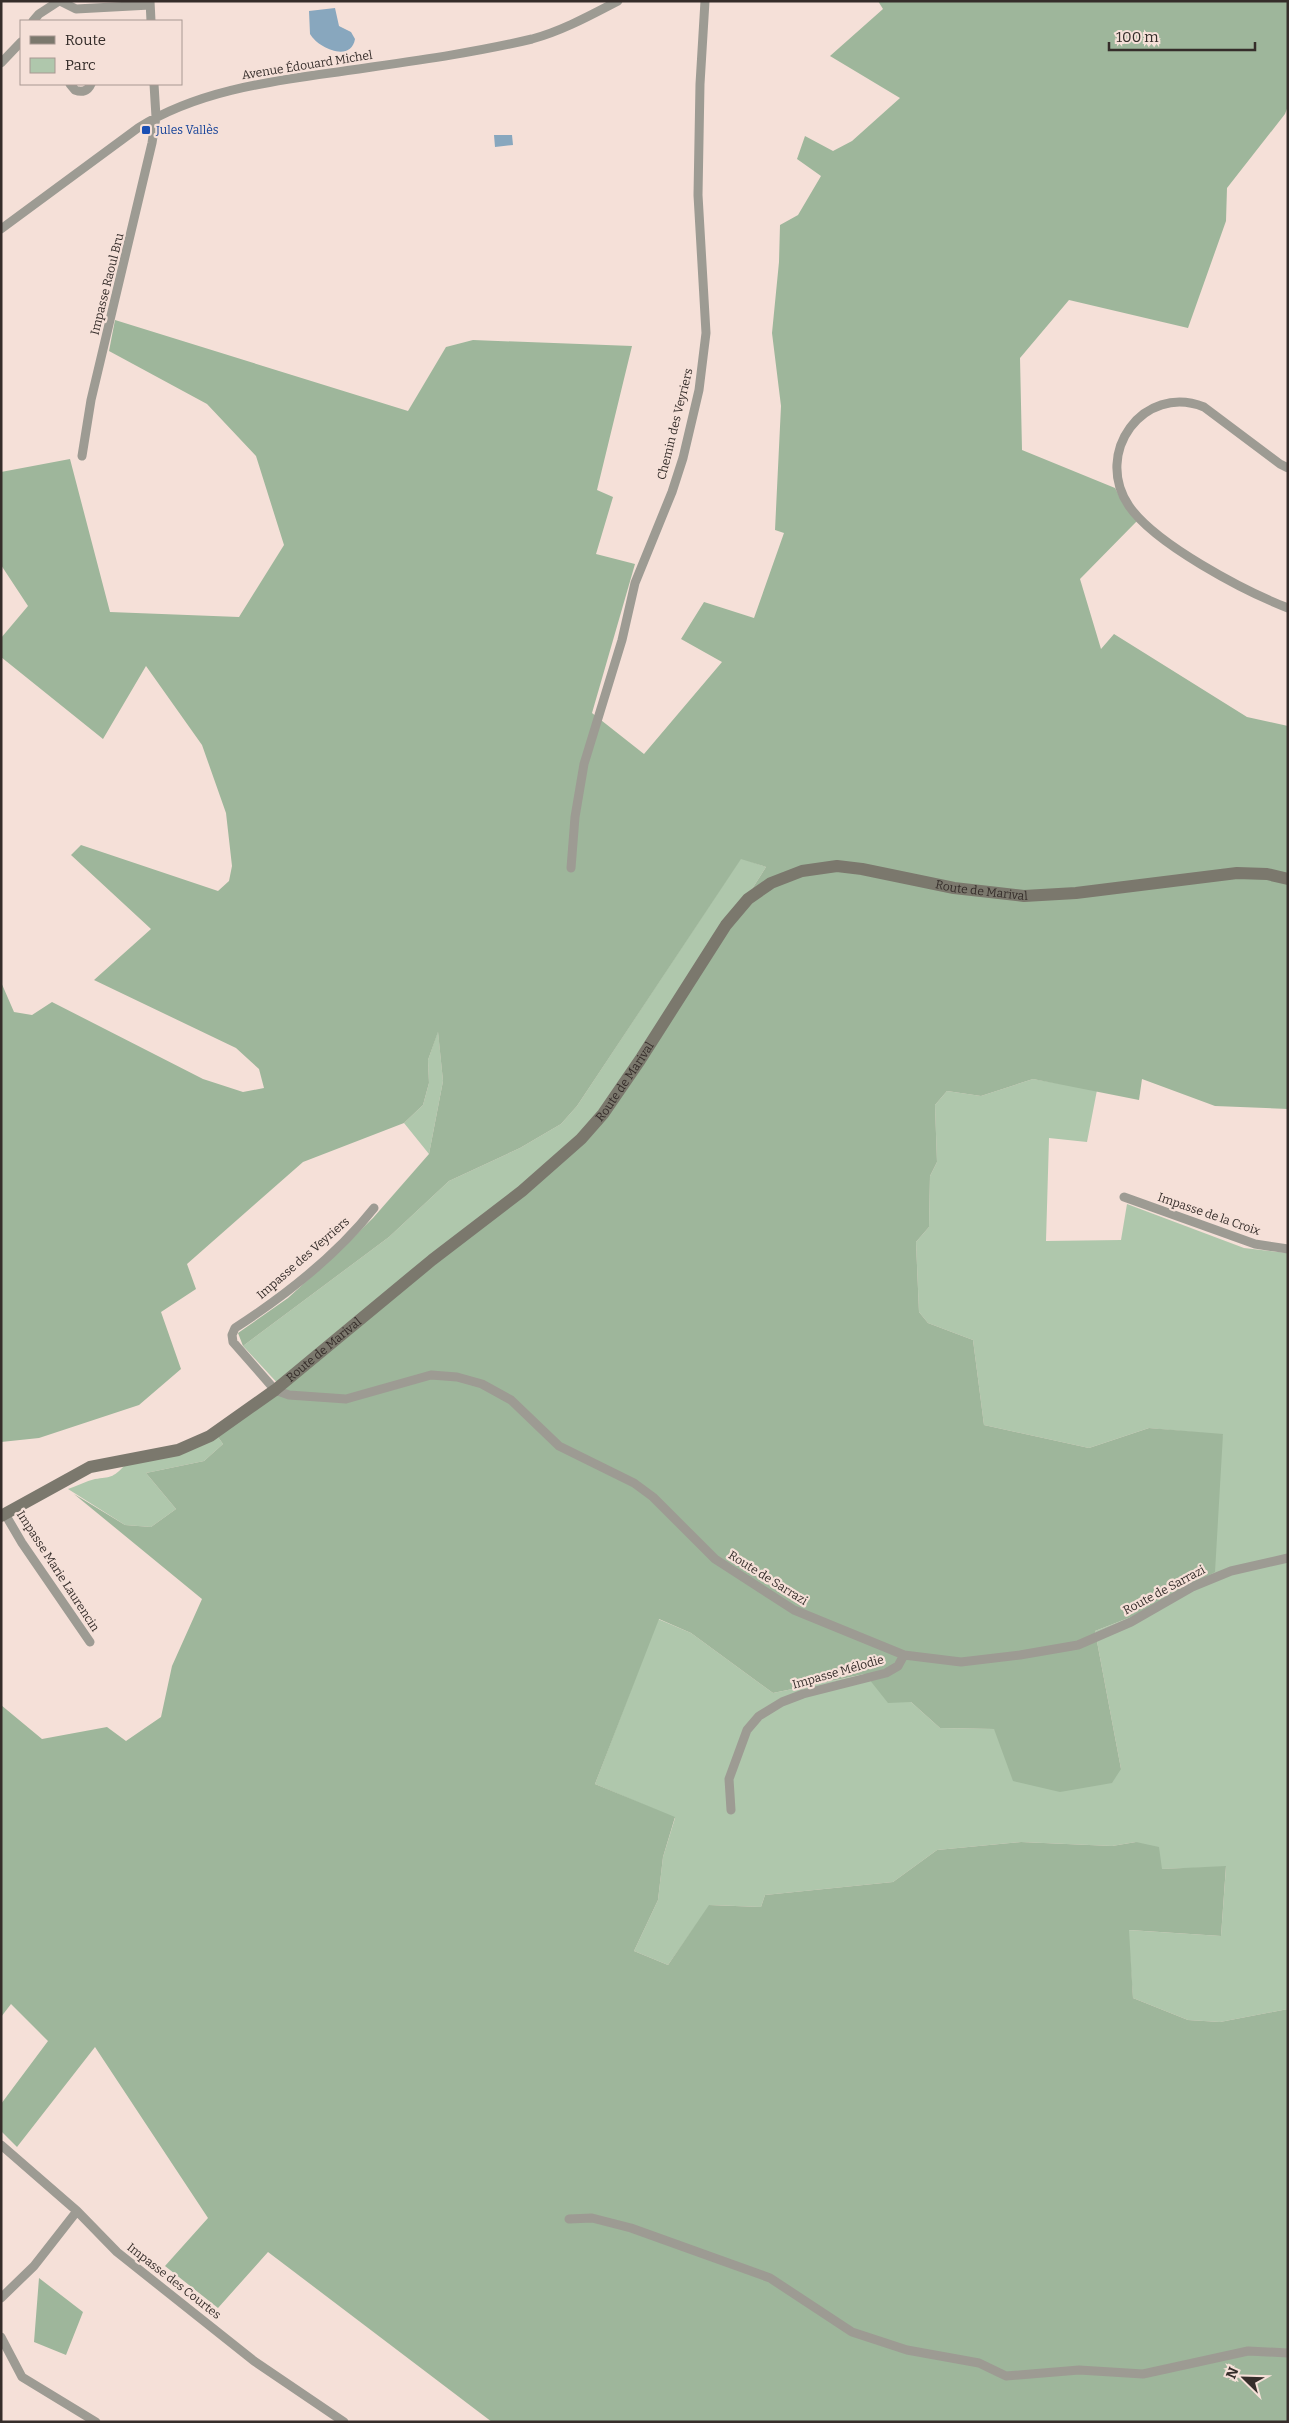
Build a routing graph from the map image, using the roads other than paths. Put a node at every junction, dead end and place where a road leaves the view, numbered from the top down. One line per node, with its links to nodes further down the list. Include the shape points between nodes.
1 (60, 1): 4 (street, via 76,9); 5 (street)
2 (618, 1): 12 (street, Avenue Édouard Michel, via 534,38 469,52 251,86)
3 (705, 1): 17 (street, Chemin des Veyriers, via 698,195 706,333 699,390 683,458 635,583 622,640 584,764)
4 (150, 3): 6 (street)
5 (34, 20)
6 (151, 20)
7 (20, 43): 8 (street)
8 (1, 63)
9 (71, 85): 10 (street, via 82,92)
10 (90, 85)
11 (154, 85): 12 (street, Impasse Raoul Bru)
12 (156, 117): 13 (street, Avenue Édouard Michel); 14 (street, Impasse Raoul Bru, via 91,400)
13 (1, 230)
14 (82, 456)
15 (1288, 468): 16 (street, via 1204,408 1179,402 1152,408 1136,420 1119,451 1117,469 1120,489 1142,522 1212,571)
16 (1288, 608)
17 (571, 868)
18 (1288, 879): 22 (main road, Route de Marival, via 1267,874 1237,873 1076,893 1024,896 971,891 838,866 802,870 771,883 748,899 726,925 619,1092 581,1139 522,1191 432,1260)
19 (1124, 1197): 21 (street, Impasse de la Croix, via 1255,1244)
20 (374, 1208): 22 (street, Impasse des Veyriers, via 349,1236 279,1299 235,1328 234,1342)
21 (1288, 1249)
22 (276, 1390): 23 (main road, Route de Marival, via 228,1425 194,1444 90,1467); 26 (street, Route de Sarrazi, via 289,1395 346,1399 431,1375 457,1377 482,1384 511,1400 559,1446 647,1492 715,1559 794,1610)
23 (3, 1515): 25 (street, Impasse Marie Laurencin)
24 (1288, 1558): 26 (street, Route de Sarrazi, via 1231,1571 1192,1587 1131,1622 1078,1645 960,1662)
25 (90, 1642)
26 (904, 1655): 27 (street, Impasse Mélodie, via 898,1666 886,1673 803,1694 760,1716 747,1730 729,1779)
27 (731, 1810)
28 (1, 2145): 29 (street, Impasse des Courtes)
29 (77, 2211): 31 (street, via 34,2266); 35 (street, Impasse des Courtes, via 117,2252 254,2361)
30 (569, 2219): 33 (street, via 592,2218 631,2228 770,2278 852,2332 907,2350 979,2363 1006,2376 1079,2370 1142,2374 1248,2351)
31 (1, 2298)
32 (1, 2337): 34 (street, via 22,2377)
33 (1288, 2353)
34 (96, 2422)
35 (344, 2422)

